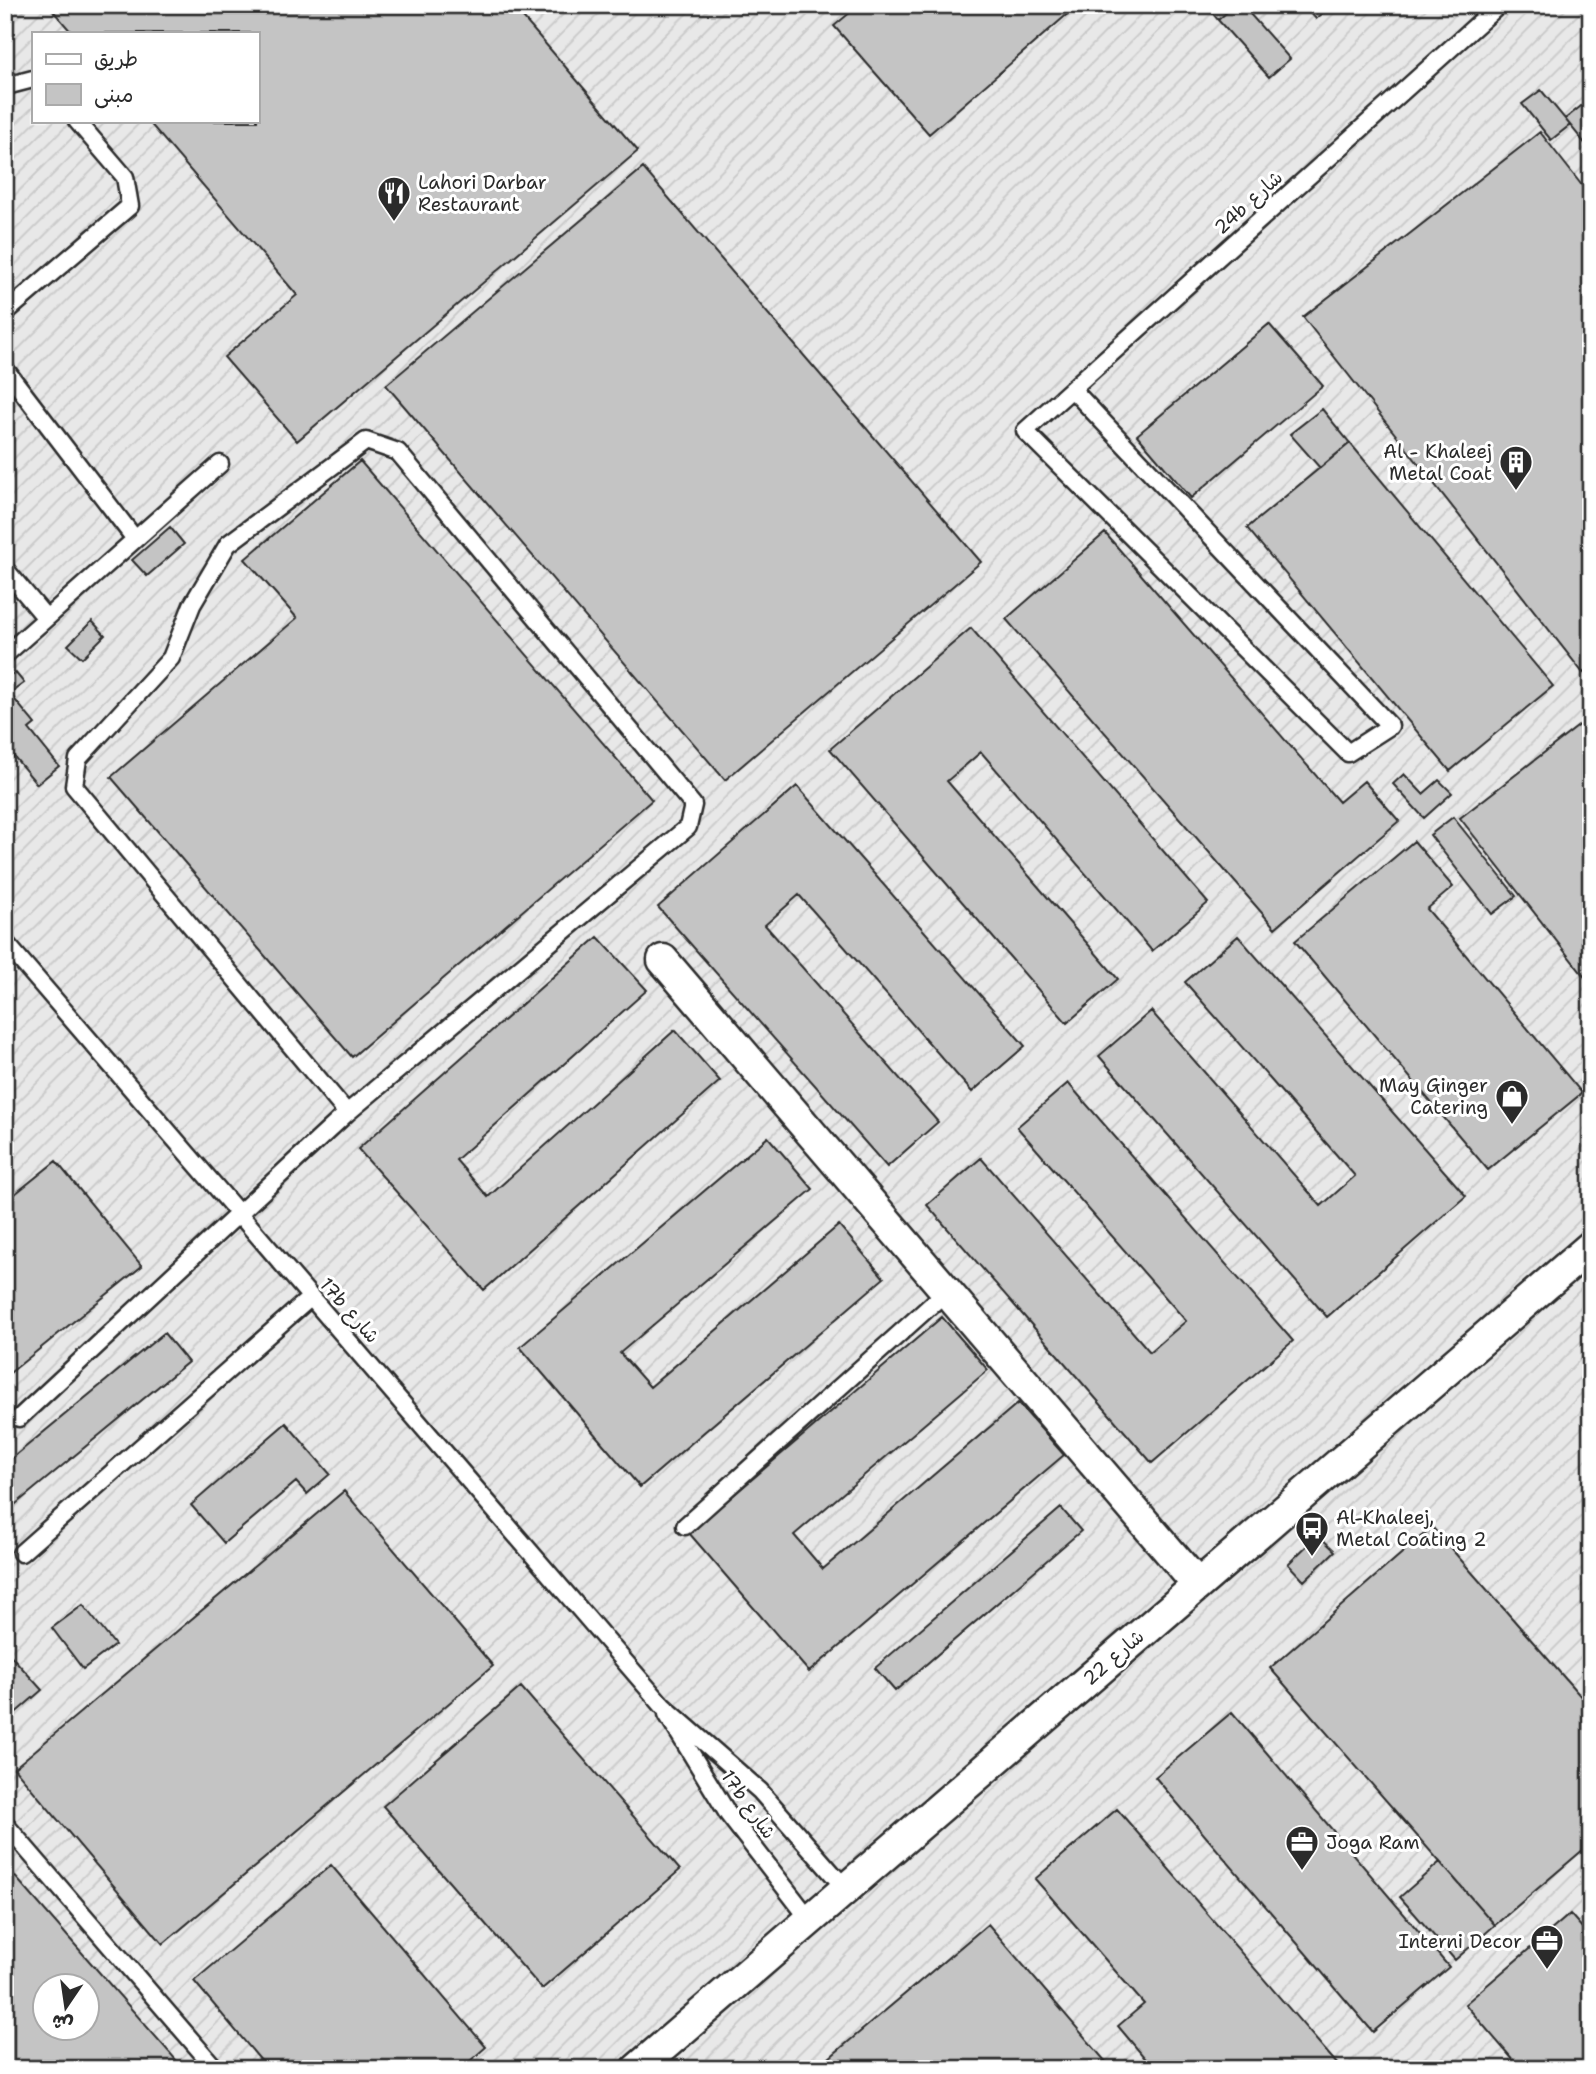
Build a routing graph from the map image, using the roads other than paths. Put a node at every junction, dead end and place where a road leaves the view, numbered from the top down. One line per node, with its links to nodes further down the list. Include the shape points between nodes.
1 (1499, 5): 7 (lane, 24b شارع)
2 (32, 79): 3 (lane)
3 (5, 89)
4 (78, 122): 5 (lane, via 125,177 130,206)
5 (5, 313)
6 (5, 369): 9 (lane)
7 (1072, 389): 7 (lane, 24b شارع, via 1025,431 1348,753 1390,726)
8 (220, 464): 9 (lane)
9 (135, 539): 11 (lane)
10 (5, 569): 11 (lane)
11 (46, 618): 12 (lane)
12 (5, 655)
13 (5, 942): 16 (lane, 17b شارع)
14 (663, 960): 18 (street)
15 (347, 1113): 15 (lane, via 688,827 693,805 398,452 366,441 228,544 192,605 171,658 78,759 74,786); 16 (lane)
16 (240, 1215): 19 (lane, 17b شارع); 20 (lane)
17 (1591, 1245): 23 (street, شارع 22)
18 (947, 1291): 21 (lane); 23 (street)
19 (311, 1297): 22 (lane); 24 (lane, 17b شارع)
20 (19, 1418)
21 (685, 1526)
22 (21, 1553)
23 (1197, 1584): 26 (street, شارع 22)
24 (663, 1706): 26 (lane, 17b شارع, via 760,1791); 27 (lane, 17b شارع, via 728,1814)
25 (5, 1824): 28 (lane)
26 (845, 1888): 27 (street, شارع 22)
27 (810, 1920): 29 (street, شارع 22)
28 (216, 2069)
29 (637, 2069)

